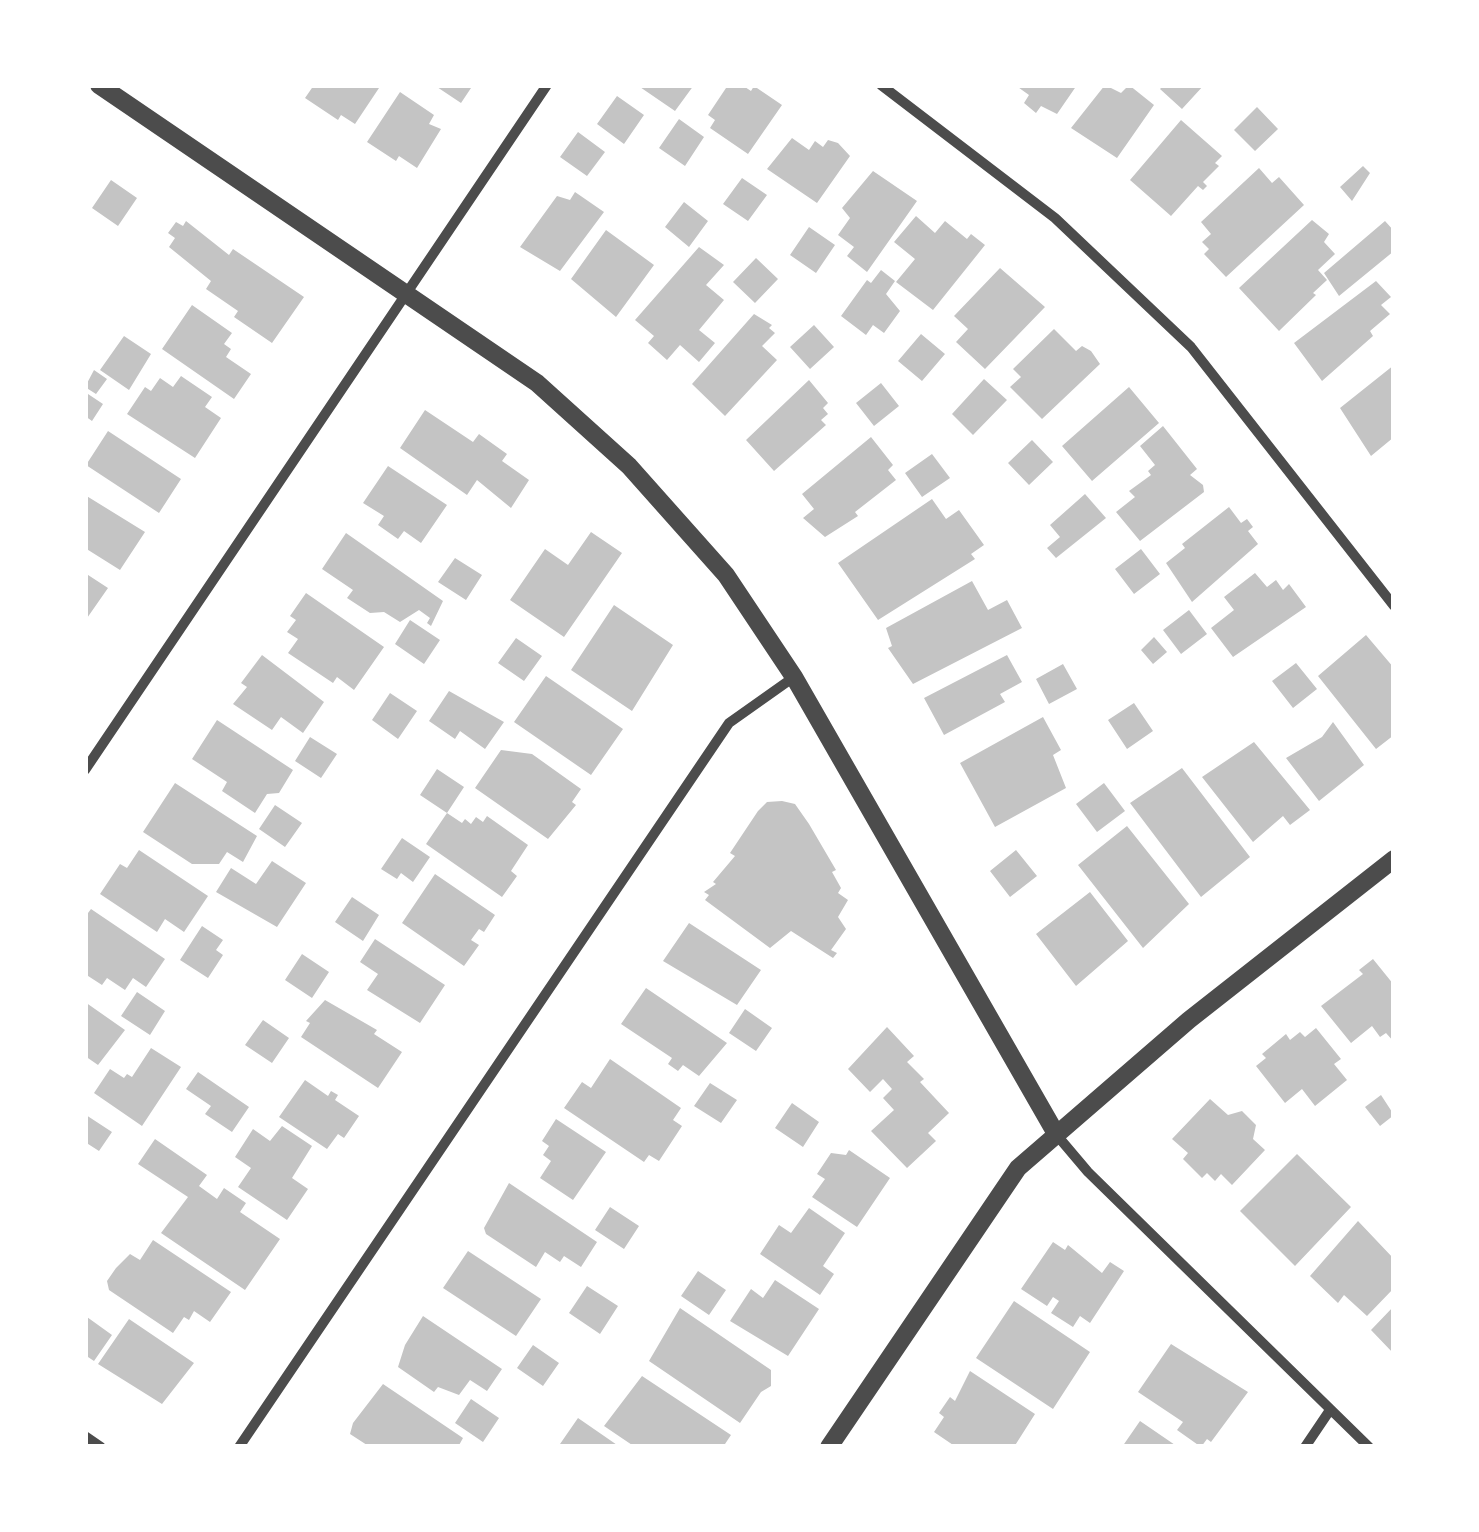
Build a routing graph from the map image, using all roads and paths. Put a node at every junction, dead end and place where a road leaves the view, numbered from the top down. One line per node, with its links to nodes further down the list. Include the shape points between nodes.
1 (99, 85): 4 (street)
2 (547, 85): 4 (street)
3 (881, 85): 5 (street, via 1056,218 1191,347)
4 (407, 292): 6 (street, via 537,383 629,466 726,576); 7 (street)
5 (1394, 606)
6 (794, 677): 9 (street); 13 (street, via 729,724)
7 (85, 770)
8 (1394, 858): 9 (street)
9 (1055, 1132): 10 (street); 14 (street, via 1006,1185)
10 (1330, 1410): 15 (street); 16 (street)
11 (85, 1436): 12 (street)
12 (100, 1447)
13 (239, 1447)
14 (829, 1447)
15 (1304, 1447)
16 (1370, 1447)

